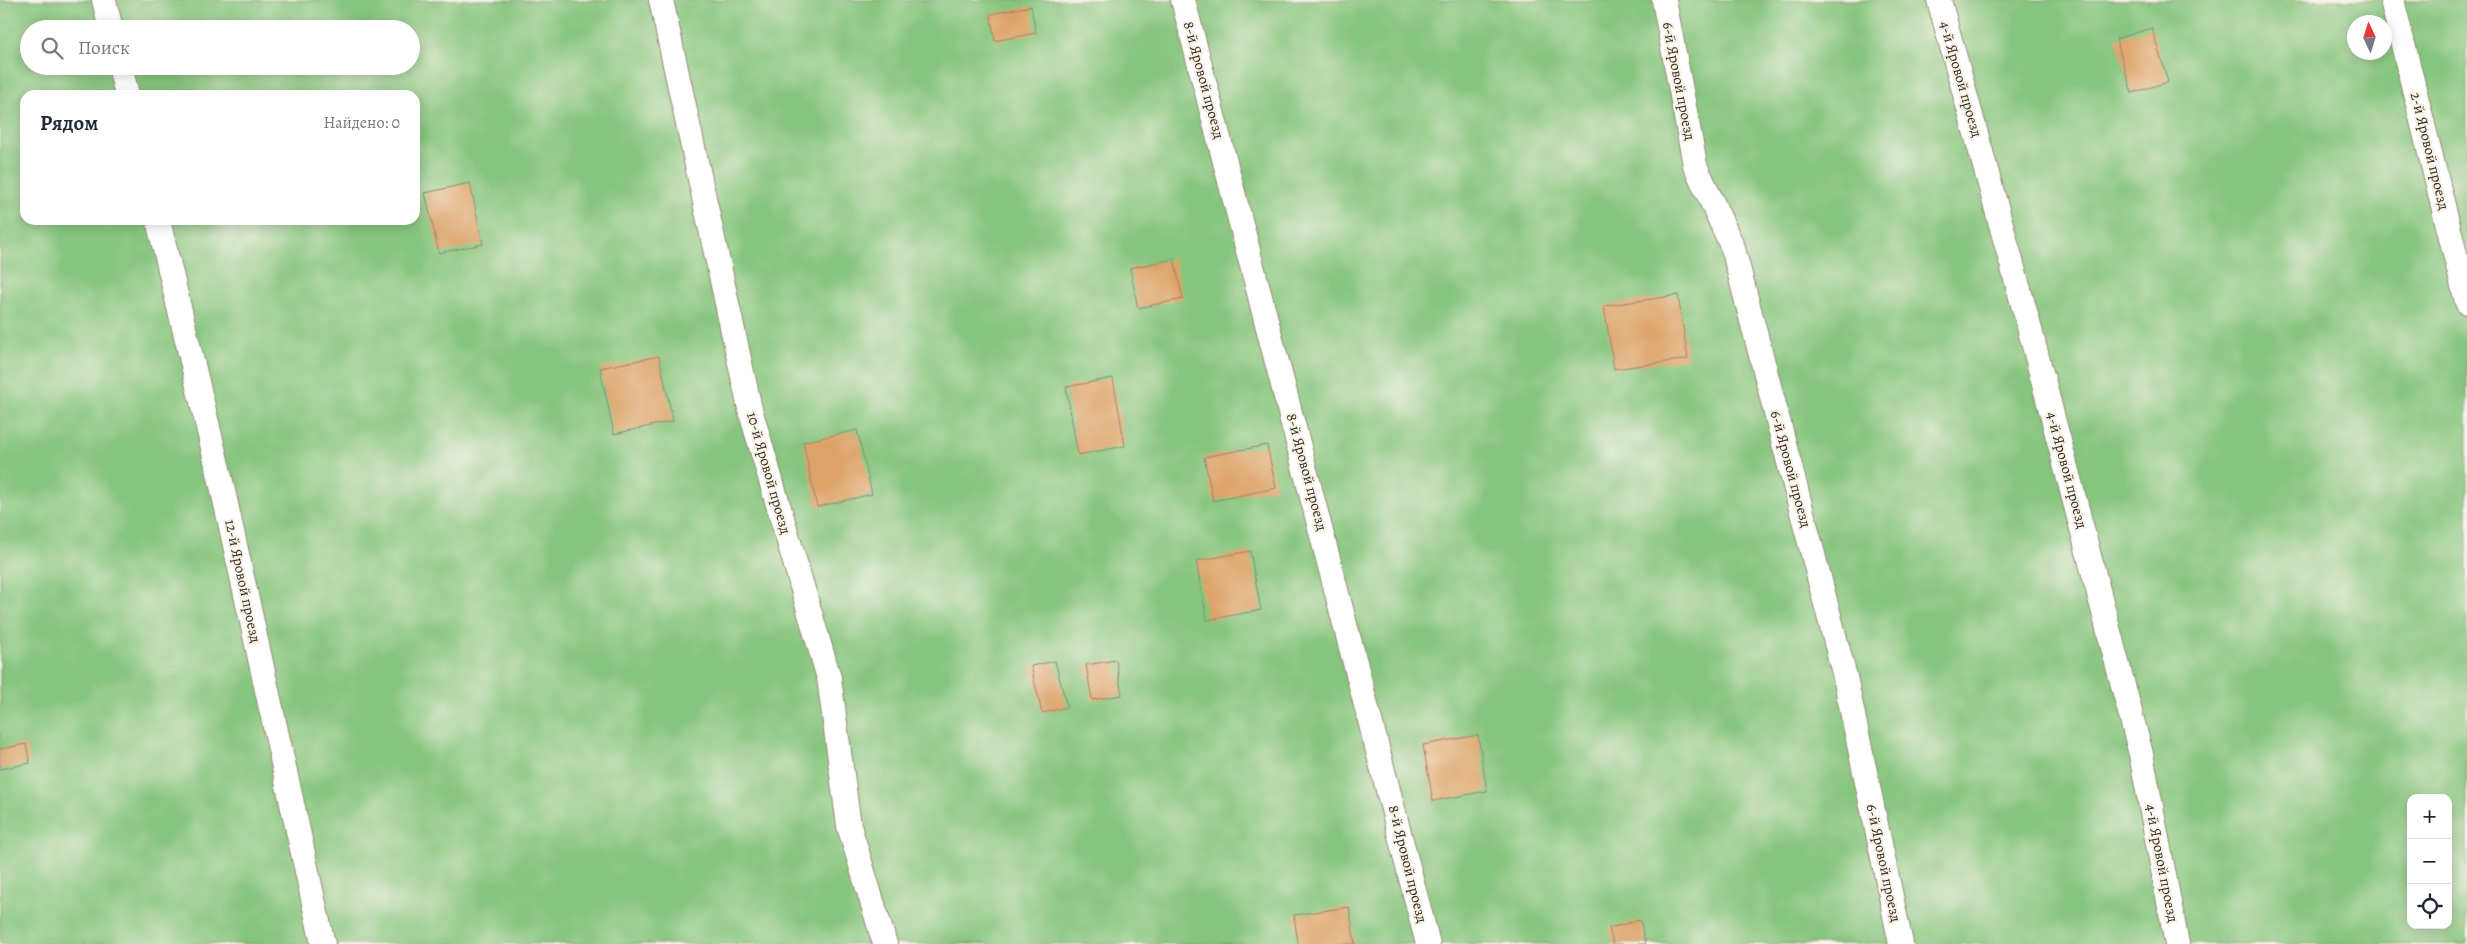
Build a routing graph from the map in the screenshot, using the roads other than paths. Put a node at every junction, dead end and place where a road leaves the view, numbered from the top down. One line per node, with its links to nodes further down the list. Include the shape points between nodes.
1 (104, 0): 7 (lane)
2 (661, 0): 13 (lane, 10-й Яровой проезд, via 750,409 830,678 849,826)
3 (1183, 0): 14 (lane, 8-й Яровой проезд)
4 (1664, 0): 15 (lane, 6-й Яровой проезд, via 1695,165 1733,248 1845,677)
5 (1939, 0): 16 (lane, 4-й Яровой проезд, via 2026,315 2141,754)
6 (2392, 0): 11 (lane, 2-й Яровой проезд)
7 (109, 20)
8 (122, 75): 9 (lane)
9 (126, 90)
10 (159, 225): 12 (lane, 12-й Яровой проезд, via 220,477)
11 (2467, 302)
12 (323, 944)
13 (885, 944)
14 (1428, 944)
15 (1900, 944)
16 (2177, 944)

